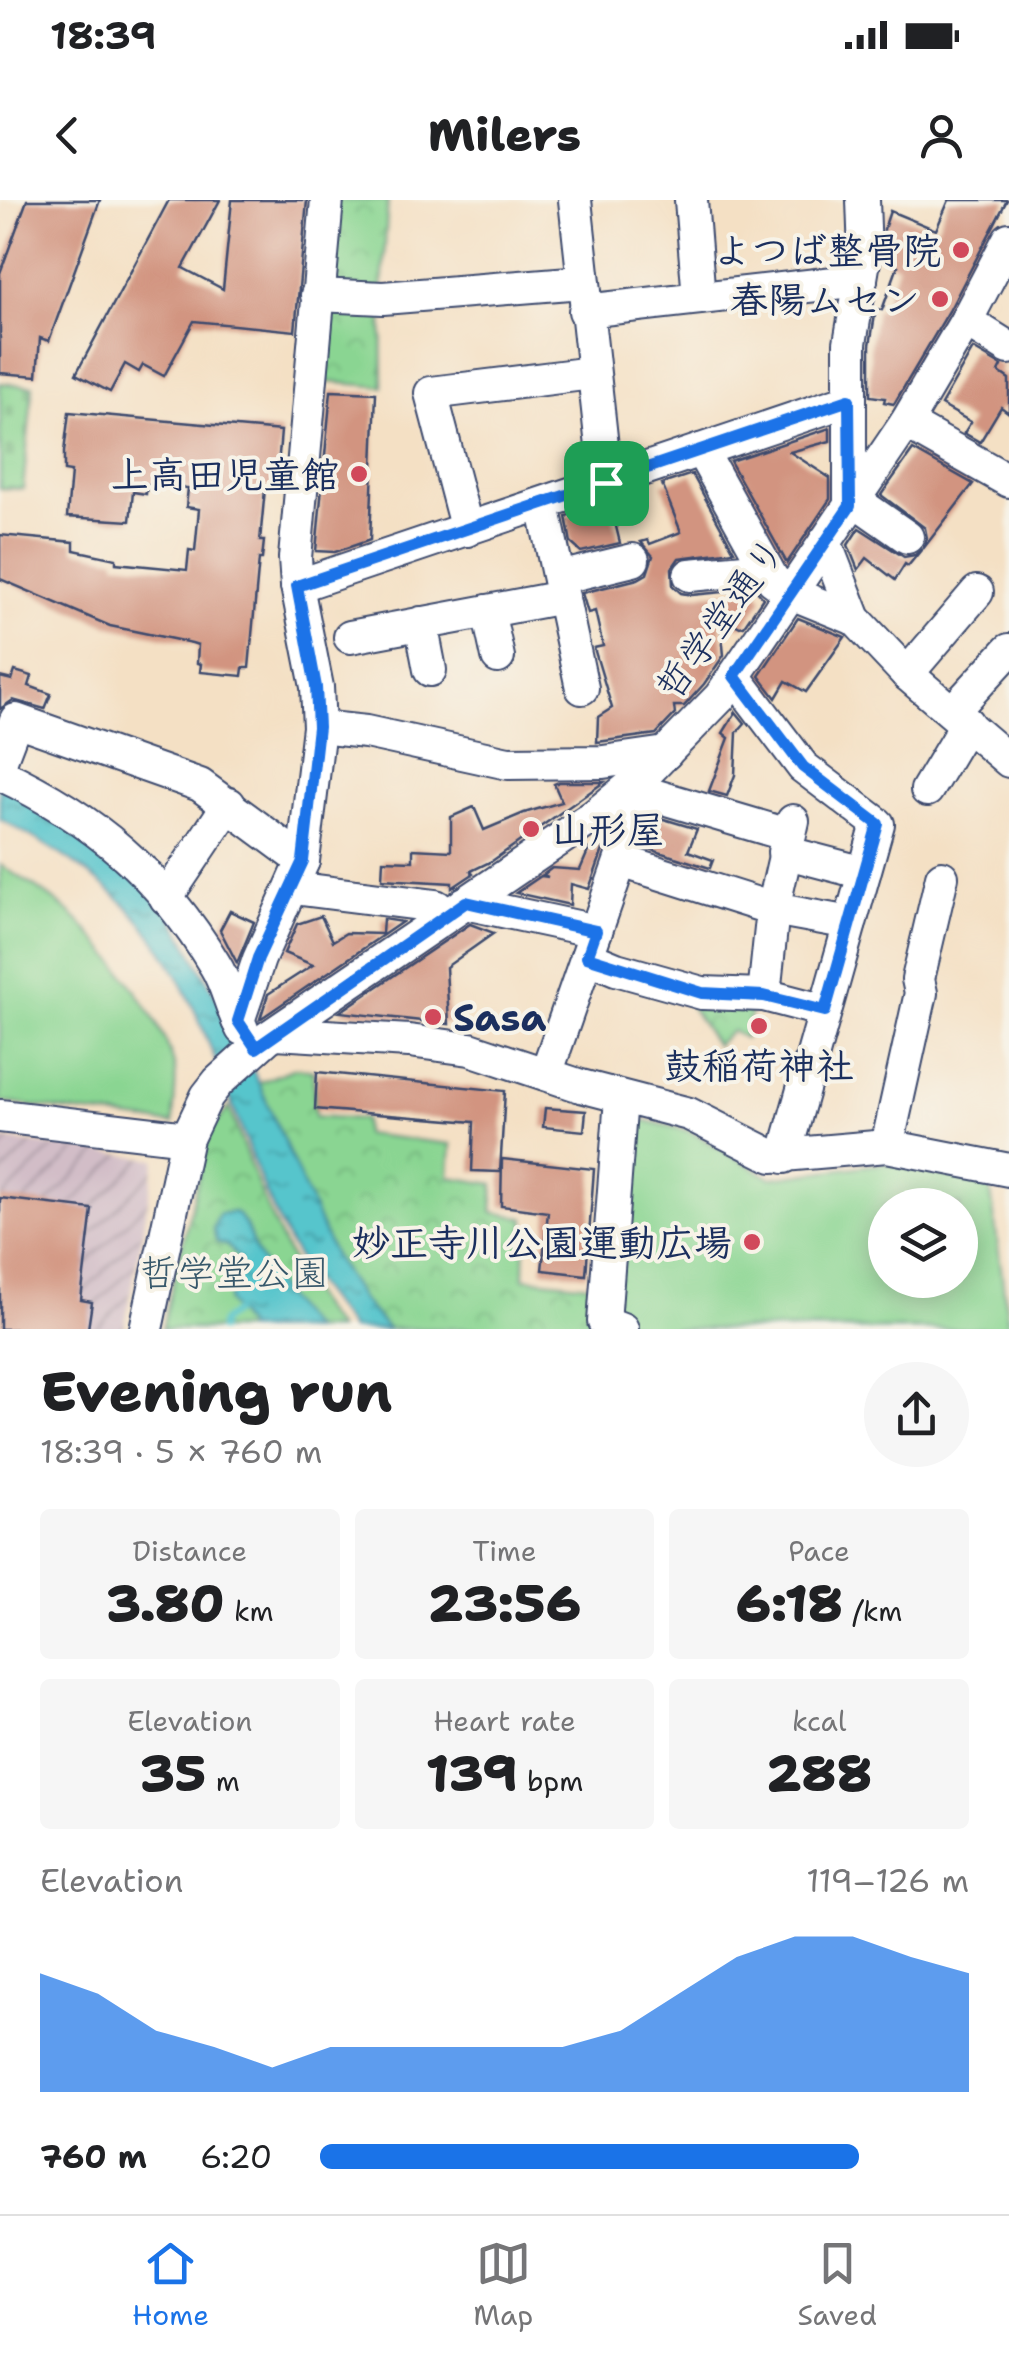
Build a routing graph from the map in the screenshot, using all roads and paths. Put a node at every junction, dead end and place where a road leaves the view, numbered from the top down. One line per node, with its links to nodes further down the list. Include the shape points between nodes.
1 (328, 200): 7 (street)
2 (575, 200): 8 (street)
3 (691, 200): 9 (street)
4 (863, 200): 6 (street)
5 (1009, 239): 10 (street, 哲学堂通り)
6 (861, 280): 9 (street); 13 (street)
7 (317, 295): 8 (street); 26 (street)
8 (583, 296): 9 (street); 12 (street)
9 (699, 298)
10 (966, 321): 11 (street); 14 (street, 哲学堂通り)
11 (1009, 348)
12 (592, 373): 17 (street); 20 (street, via 431,393)
13 (849, 400): 15 (street); 18 (street)
14 (906, 422): 16 (street); 18 (street, 哲学堂通り)
15 (701, 450): 17 (street); 24 (street)
16 (1009, 481)
17 (606, 483): 19 (street)
18 (852, 503): 21 (street); 22 (street, 哲学堂通り)
19 (543, 505): 20 (street); 27 (street)
20 (468, 530): 26 (street)
21 (907, 537)
22 (826, 542): 29 (street, 哲学堂通り); 31 (street)
23 (633, 560): 27 (street)
24 (766, 568): 25 (street); 29 (street)
25 (690, 575)
26 (297, 586): 41 (street)
27 (560, 588): 30 (street); 39 (street)
28 (977, 592): 37 (street)
29 (791, 593): 31 (street); 38 (street, 哲学堂通り)
30 (488, 611): 32 (street); 35 (street)
31 (855, 619): 37 (street)
32 (421, 623): 33 (street); 36 (street)
33 (350, 637)
34 (1009, 650): 40 (street)
35 (498, 657)
36 (430, 670)
37 (907, 674): 40 (street)
38 (734, 676): 45 (street, 哲学堂通り); 50 (street, via 803,767 878,824)
39 (582, 688)
40 (960, 717): 42 (street); 46 (street)
41 (318, 727): 45 (street, via 508,764 603,762); 51 (street)
42 (1009, 760)
43 (0, 762): 47 (street, via 16,720 200,785)
44 (0, 774): 53 (street, via 84,819)
45 (651, 774): 48 (street); 49 (street); 54 (street, 哲学堂通り)
46 (928, 790)
47 (229, 804): 51 (street); 53 (street)
48 (789, 836): 50 (street); 55 (street)
49 (620, 860): 55 (street); 57 (street)
50 (864, 873): 56 (street)
51 (298, 875): 54 (street); 60 (street, via 258,958)
52 (942, 878): 65 (street)
53 (166, 898): 60 (street, via 217,968)
54 (456, 909): 57 (street); 60 (street, 哲学堂通り)
55 (773, 909): 56 (street); 58 (street)
56 (850, 924): 59 (street)
57 (592, 944): 58 (street, via 702,993); 61 (street)
58 (764, 996): 59 (street)
59 (825, 1011): 66 (street)
60 (255, 1040): 61 (street, via 408,1041 470,1049); 64 (street, 哲学堂通り, via 207,1096)
61 (546, 1074): 62 (street)
62 (621, 1098): 66 (street, via 689,1114 758,1152); 69 (street, via 604,1322)
63 (0, 1116): 64 (street)
64 (187, 1138): 68 (street)
65 (888, 1146): 66 (street); 67 (street)
66 (784, 1157)
67 (1009, 1170)
68 (146, 1329)
69 (622, 1329)

